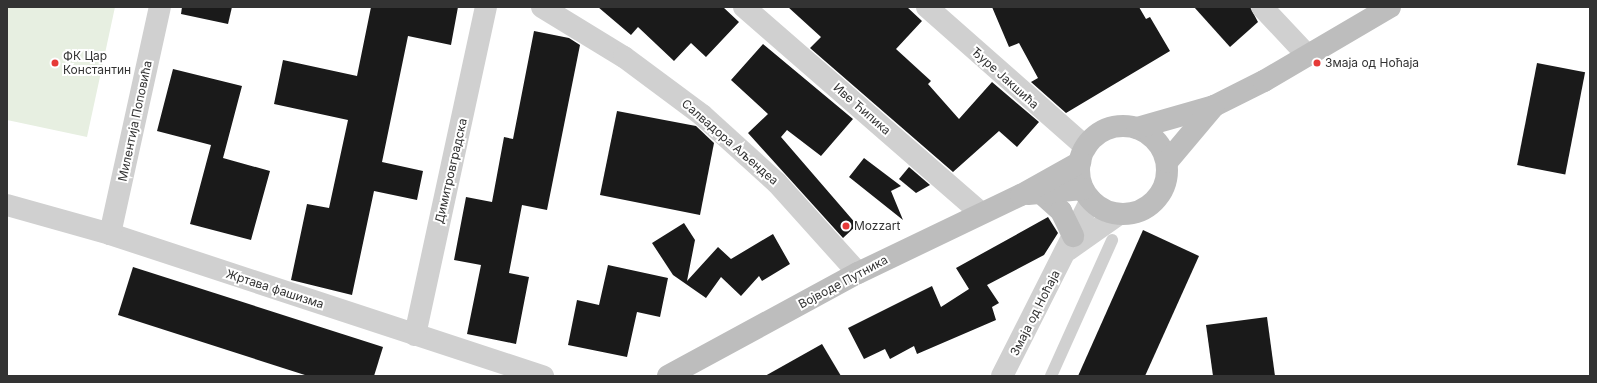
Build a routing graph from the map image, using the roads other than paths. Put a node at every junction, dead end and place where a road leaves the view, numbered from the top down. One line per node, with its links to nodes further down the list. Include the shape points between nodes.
1 (160, 7): 18 (street, Милентија Поповића)
2 (486, 7): 22 (street, Димитровградска)
3 (542, 7): 21 (street, Салвадора Аљендеа, via 624,57 702,115 777,183)
4 (744, 7): 16 (street, Иве Ћипика)
5 (927, 7): 11 (street, Ђуре Јакшића)
6 (1262, 7): 8 (street)
7 (1390, 7): 8 (street, Војводе Путника)
8 (1307, 55): 9 (street, Војводе Путника)
9 (1214, 106): 10 (street, Војводе Путника); 12 (street, Војводе Путника)
10 (1136, 128): 11 (street, Војводе Путника, via 1108,128); 12 (street, via 1161,147)
11 (1083, 154): 13 (street, Војводе Путника); 14 (street)
12 (1167, 162): 17 (street, via 1168,175 1156,200 1139,211)
13 (1031, 194): 14 (street, Војводе Путника); 16 (street, Војводе Путника); 20 (street, via 1061,211)
14 (1087, 194): 17 (street, via 1100,208); 20 (street, Змаја од Ноћаја)
15 (7, 205): 18 (street, Жртава фашизма)
16 (980, 212): 21 (street, Војводе Путника)
17 (1119, 214): 20 (street, Змаја од Ноћаја)
18 (110, 234): 22 (street, Жртава фашизма)
19 (1112, 240): 26 (lane)
20 (1070, 243): 25 (street, Змаја од Ноћаја)
21 (858, 272): 24 (street, Војводе Путника)
22 (415, 335): 23 (street, Жртава фашизма)
23 (543, 376)
24 (668, 376)
25 (1002, 376)
26 (1051, 376)

